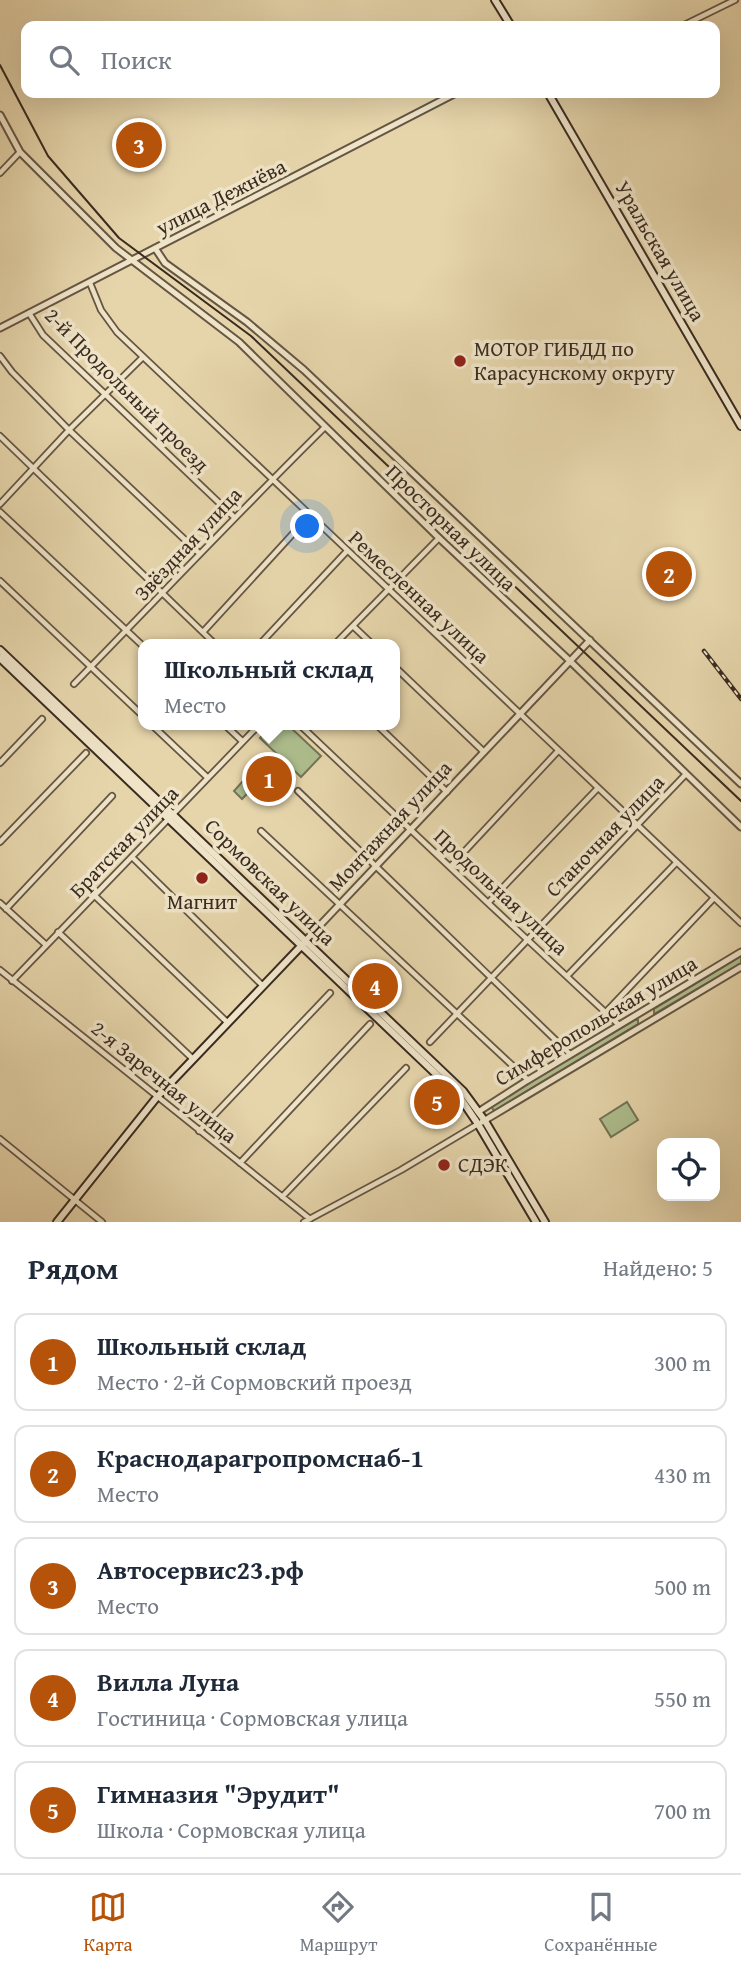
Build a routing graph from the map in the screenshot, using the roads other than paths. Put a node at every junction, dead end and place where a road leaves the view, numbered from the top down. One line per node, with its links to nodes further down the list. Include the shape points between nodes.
1 (494, 0): 3 (main road)
2 (735, 0): 4 (street)
3 (507, 21)
4 (692, 21)
5 (446, 98): 10 (street, улица Дежнёва)
6 (553, 98): 18 (main road, Уральская улица)
7 (0, 115): 8 (street, Просторная улица)
8 (20, 152): 9 (street); 11 (street, Просторная улица, via 98,232)
9 (0, 173)
10 (155, 248): 11 (street, улица Дежнёва); 41 (street, Просторная улица, via 165,263 304,370)
11 (133, 260): 12 (street, улица Дежнёва); 19 (street, Просторная улица, via 239,342)
12 (90, 283): 13 (street, улица Дежнёва); 16 (street, Ремесленная улица, via 107,321)
13 (29, 313): 14 (street, улица Дежнёва); 17 (street, 2-й Продольный проезд, via 43,335)
14 (0, 328)
15 (0, 356): 20 (street)
16 (143, 357): 17 (street); 23 (street, Ремесленная улица)
17 (106, 395): 20 (street); 27 (street, 2-й Продольный проезд)
18 (741, 424)
19 (325, 427): 23 (street, Звёздная улица); 28 (street, Просторная улица)
20 (69, 430): 22 (street); 30 (street)
21 (0, 436): 22 (street)
22 (33, 468): 24 (street); 33 (street)
23 (272, 478): 26 (street, Ремесленная улица); 27 (street, Звёздная улица)
24 (0, 504)
25 (0, 512): 35 (street)
26 (310, 515): 29 (street, Ремесленная улица); 36 (street)
27 (234, 517): 30 (street, Звёздная улица)
28 (439, 538): 32 (street); 45 (street, Просторная улица)
29 (347, 551): 32 (street, Ремесленная улица); 38 (street)
30 (200, 554): 33 (street, Звёздная улица)
31 (0, 581): 46 (street)
32 (388, 590): 34 (street); 50 (street, Ремесленная улица)
33 (163, 594): 35 (street, Звёздная улица); 36 (street)
34 (353, 626): 39 (street); 40 (street)
35 (127, 631): 42 (street); 46 (street, Звёздная улица)
36 (203, 632): 37 (street)
37 (210, 639)
38 (265, 639)
39 (340, 639)
40 (367, 639)
41 (590, 640): 45 (street, Монтажная улица); 64 (street, Просторная улица)
42 (138, 641)
43 (0, 650): 69 (main road, Сормовская улица)
44 (0, 658): 69 (main road, Сормовская улица)
45 (570, 661): 50 (street, Монтажная улица); 62 (street, Просторная улица)
46 (91, 667): 48 (street, Звёздная улица); 49 (street)
47 (400, 672): 59 (street)
48 (74, 684)
49 (138, 711)
50 (520, 714): 58 (street, Ремесленная улица); 59 (street, Монтажная улица)
51 (42, 719): 61 (street)
52 (157, 730): 63 (street)
53 (230, 730): 57 (street)
54 (253, 730): 57 (street, Братская улица)
55 (305, 730): 72 (street, Продольная улица)
56 (382, 730): 67 (street)
57 (242, 741): 63 (street, Братская улица)
58 (558, 751): 65 (street, Ремесленная улица); 78 (street)
59 (484, 752): 67 (street, Монтажная улица)
60 (86, 753): 74 (street)
61 (0, 763)
62 (686, 774): 70 (street, Станочная улица); 71 (street, Просторная улица)
63 (208, 778): 69 (street, Братская улица)
64 (741, 784)
65 (597, 789): 70 (street, Ремесленная улица); 82 (street)
66 (298, 791): 77 (street)
67 (447, 792): 72 (street, Монтажная улица)
68 (111, 796): 84 (street)
69 (171, 816): 75 (street, Братская улица); 88 (main road, Сормовская улица)
70 (637, 825): 76 (street, Ремесленная улица); 87 (street, Станочная улица)
71 (741, 827)
72 (411, 830): 77 (street, Монтажная улица); 78 (street, Продольная улица)
73 (261, 831): 83 (street)
74 (0, 842)
75 (132, 857): 79 (street, Братская улица); 96 (street)
76 (676, 863): 80 (street, Ремесленная улица); 93 (street)
77 (376, 867): 83 (street, Монтажная улица); 94 (street)
78 (450, 867): 82 (street, Продольная улица)
79 (94, 895): 86 (street, Братская улица); 101 (street)
80 (713, 899): 85 (street, Ремесленная улица); 98 (street)
81 (0, 903): 84 (street)
82 (488, 904): 87 (street, Продольная улица)
83 (339, 905): 88 (street, Монтажная улица); 100 (street)
84 (6, 909): 89 (street)
85 (741, 923)
86 (58, 932): 89 (street, Братская улица); 107 (street)
87 (527, 940): 93 (street, Продольная улица); 94 (street, Станочная улица)
88 (304, 943): 96 (main road, Монтажная улица); 111 (main road, Сормовская улица); 112 (main road, Сормовская улица)
89 (45, 944): 95 (street, Братская улица)
90 (741, 951): 99 (street, Симферопольская улица)
91 (741, 968): 102 (street, Симферопольская улица)
92 (0, 970): 95 (street, 2-я Заречная улица)
93 (568, 975): 98 (street, Продольная улица)
94 (493, 978): 100 (street, Станочная улица); 106 (street)
95 (12, 981): 110 (street, 2-я Заречная улица)
96 (264, 986): 101 (main road, Монтажная улица)
97 (330, 993): 113 (street)
98 (606, 1012): 104 (street, Продольная улица)
99 (640, 1012): 102 (street); 104 (street, Симферопольская улица)
100 (457, 1016): 105 (street, Станочная улица); 109 (street)
101 (228, 1023): 107 (main road, Монтажная улица)
102 (648, 1023): 112 (street, Симферопольская улица)
103 (370, 1024): 115 (street)
104 (620, 1025): 106 (street, Симферопольская улица)
105 (430, 1042)
106 (570, 1054): 109 (street, Симферопольская улица)
107 (193, 1059): 110 (main road, Монтажная улица)
108 (406, 1068): 116 (street)
109 (528, 1080): 111 (street, Симферопольская улица)
110 (157, 1097): 113 (street, 2-я Заречная улица); 117 (main road, Монтажная улица)
111 (478, 1110): 112 (main road, Сормовская улица)
112 (482, 1122): 118 (street, Симферопольская улица); 122 (main road, Сормовская улица); 123 (main road, Сормовская улица)
113 (199, 1131): 115 (street, 2-я Заречная улица)
114 (0, 1139): 117 (street)
115 (240, 1163): 116 (street, 2-я Заречная улица)
116 (282, 1197): 118 (street, 2-я Заречная улица)
117 (76, 1199): 119 (main road, Монтажная улица); 120 (street)
118 (310, 1219): 121 (street, Симферопольская улица)
119 (57, 1222)
120 (102, 1222)
121 (304, 1222)
122 (536, 1222)
123 (545, 1222)

